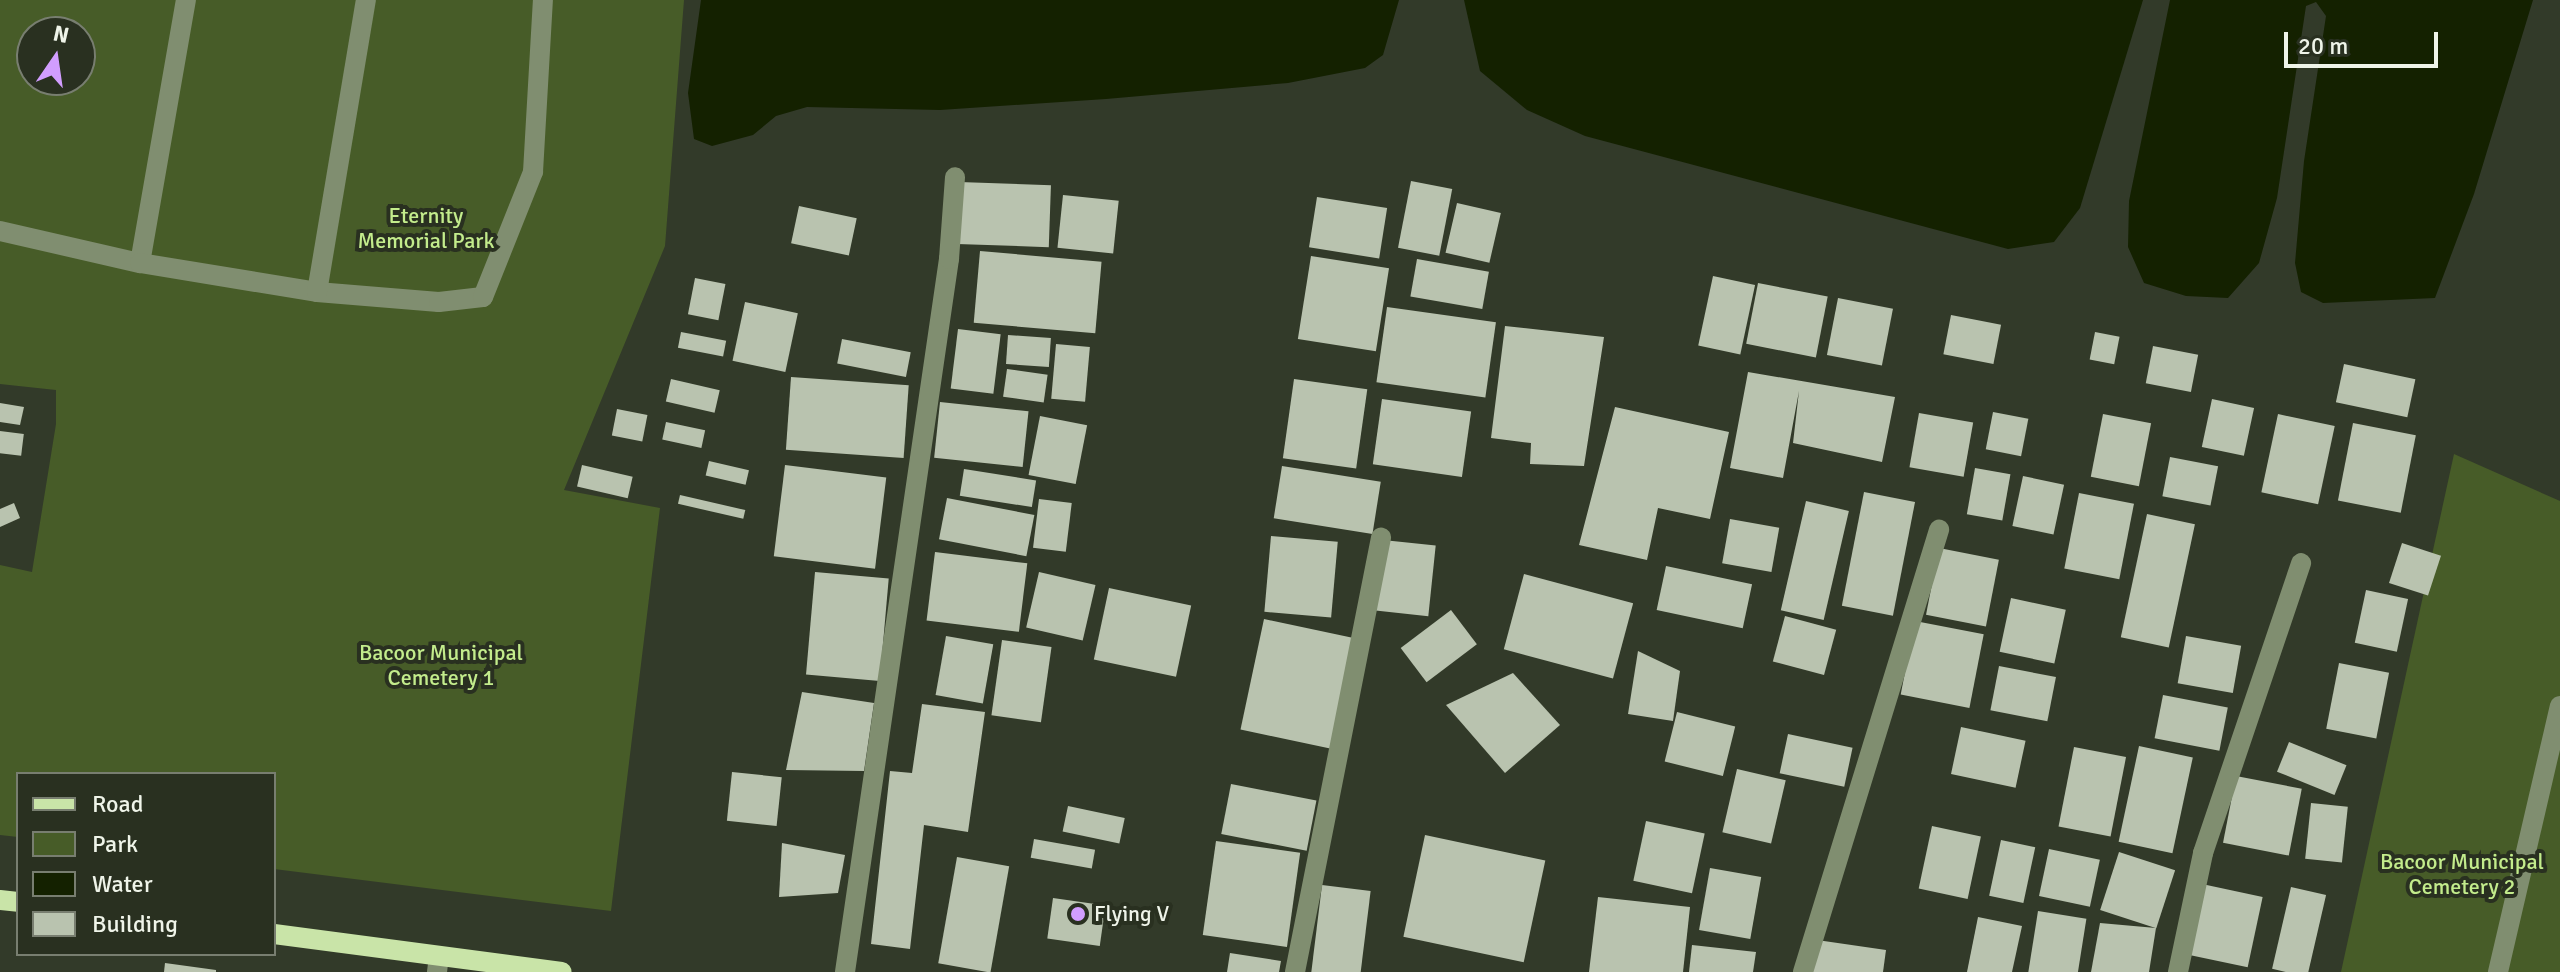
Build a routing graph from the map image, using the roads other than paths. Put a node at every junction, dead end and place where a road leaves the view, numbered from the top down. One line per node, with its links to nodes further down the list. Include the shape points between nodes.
1 (186, 0): 6 (street)
2 (366, 0): 7 (street)
3 (543, 0): 7 (street, via 533,172 483,297 439,302)
4 (955, 177): 15 (street, via 949,259)
5 (0, 231): 6 (street)
6 (140, 263): 7 (street)
7 (317, 292)
8 (1939, 529): 17 (street)
9 (1381, 537): 16 (street)
10 (2301, 563): 18 (street, via 2203,853)
11 (2560, 706): 19 (street)
12 (276, 934): 13 (main road)
13 (438, 964): 14 (main road)
14 (561, 972)
15 (845, 972)
16 (1295, 972)
17 (1803, 972)
18 (2178, 972)
19 (2498, 972)

